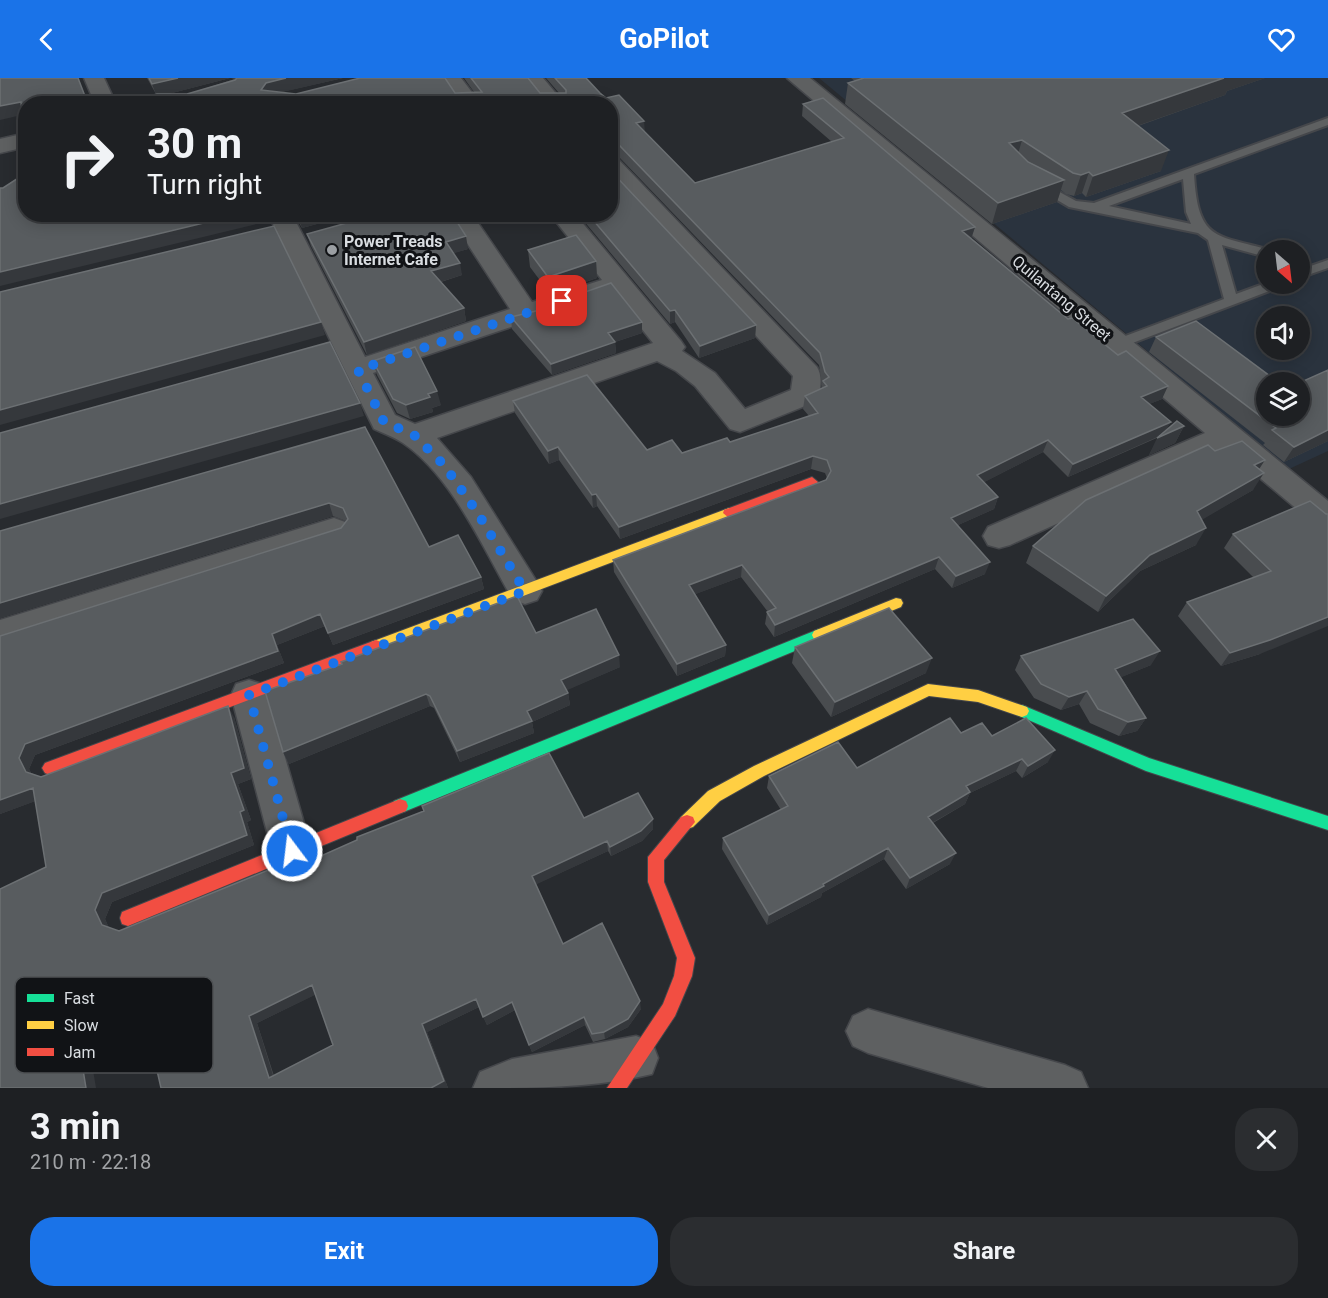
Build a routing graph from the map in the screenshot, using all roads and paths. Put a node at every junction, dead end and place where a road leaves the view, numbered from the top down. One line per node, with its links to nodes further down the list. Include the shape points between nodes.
1 (94, 78): 5 (street)
2 (450, 78): 6 (street)
3 (532, 78): 7 (street)
4 (797, 78): 25 (street, Quilantang Street)
5 (102, 96)
6 (459, 96)
7 (548, 96)
8 (1328, 121): 11 (lane)
9 (18, 142): 10 (street)
10 (0, 146)
11 (1188, 171): 14 (lane); 17 (lane)
12 (618, 173): 26 (street, via 807,374 805,395 740,422 704,377 686,362)
13 (1030, 178): 14 (lane, via 1072,204)
14 (1095, 207): 17 (lane)
15 (465, 222): 24 (street)
16 (568, 222): 21 (street)
17 (1198, 229): 19 (lane)
18 (288, 230): 27 (street, via 332,345)
19 (1214, 240): 20 (lane); 23 (lane)
20 (1256, 250)
21 (617, 282): 24 (street); 26 (street, via 671,347)
22 (1256, 291): 23 (lane)
23 (1231, 300): 25 (lane)
24 (526, 313): 27 (street)
25 (1117, 344): 29 (street, Quilantang Street)
26 (658, 351): 28 (street)
27 (358, 370): 28 (street, via 373,425)
28 (414, 435): 35 (street, via 444,465)
29 (1227, 435): 31 (street, Quilantang Street); 34 (street)
30 (812, 482): 35 (street)
31 (1315, 490): 32 (street, Quilantang Street)
32 (1328, 518)
33 (334, 530): 37 (street)
34 (999, 536)
35 (525, 591): 38 (street)
36 (896, 603): 41 (street)
37 (0, 634)
38 (249, 695): 39 (street); 41 (street)
39 (50, 768)
40 (1328, 823): 44 (street, via 1120,755 1006,704 957,690 928,690 714,796 656,857 656,882 686,958 678,993)
41 (292, 851): 42 (street)
42 (128, 918)
43 (868, 1031): 46 (street)
44 (626, 1073): 45 (street, via 512,1081)
45 (496, 1088)
46 (1065, 1088)

